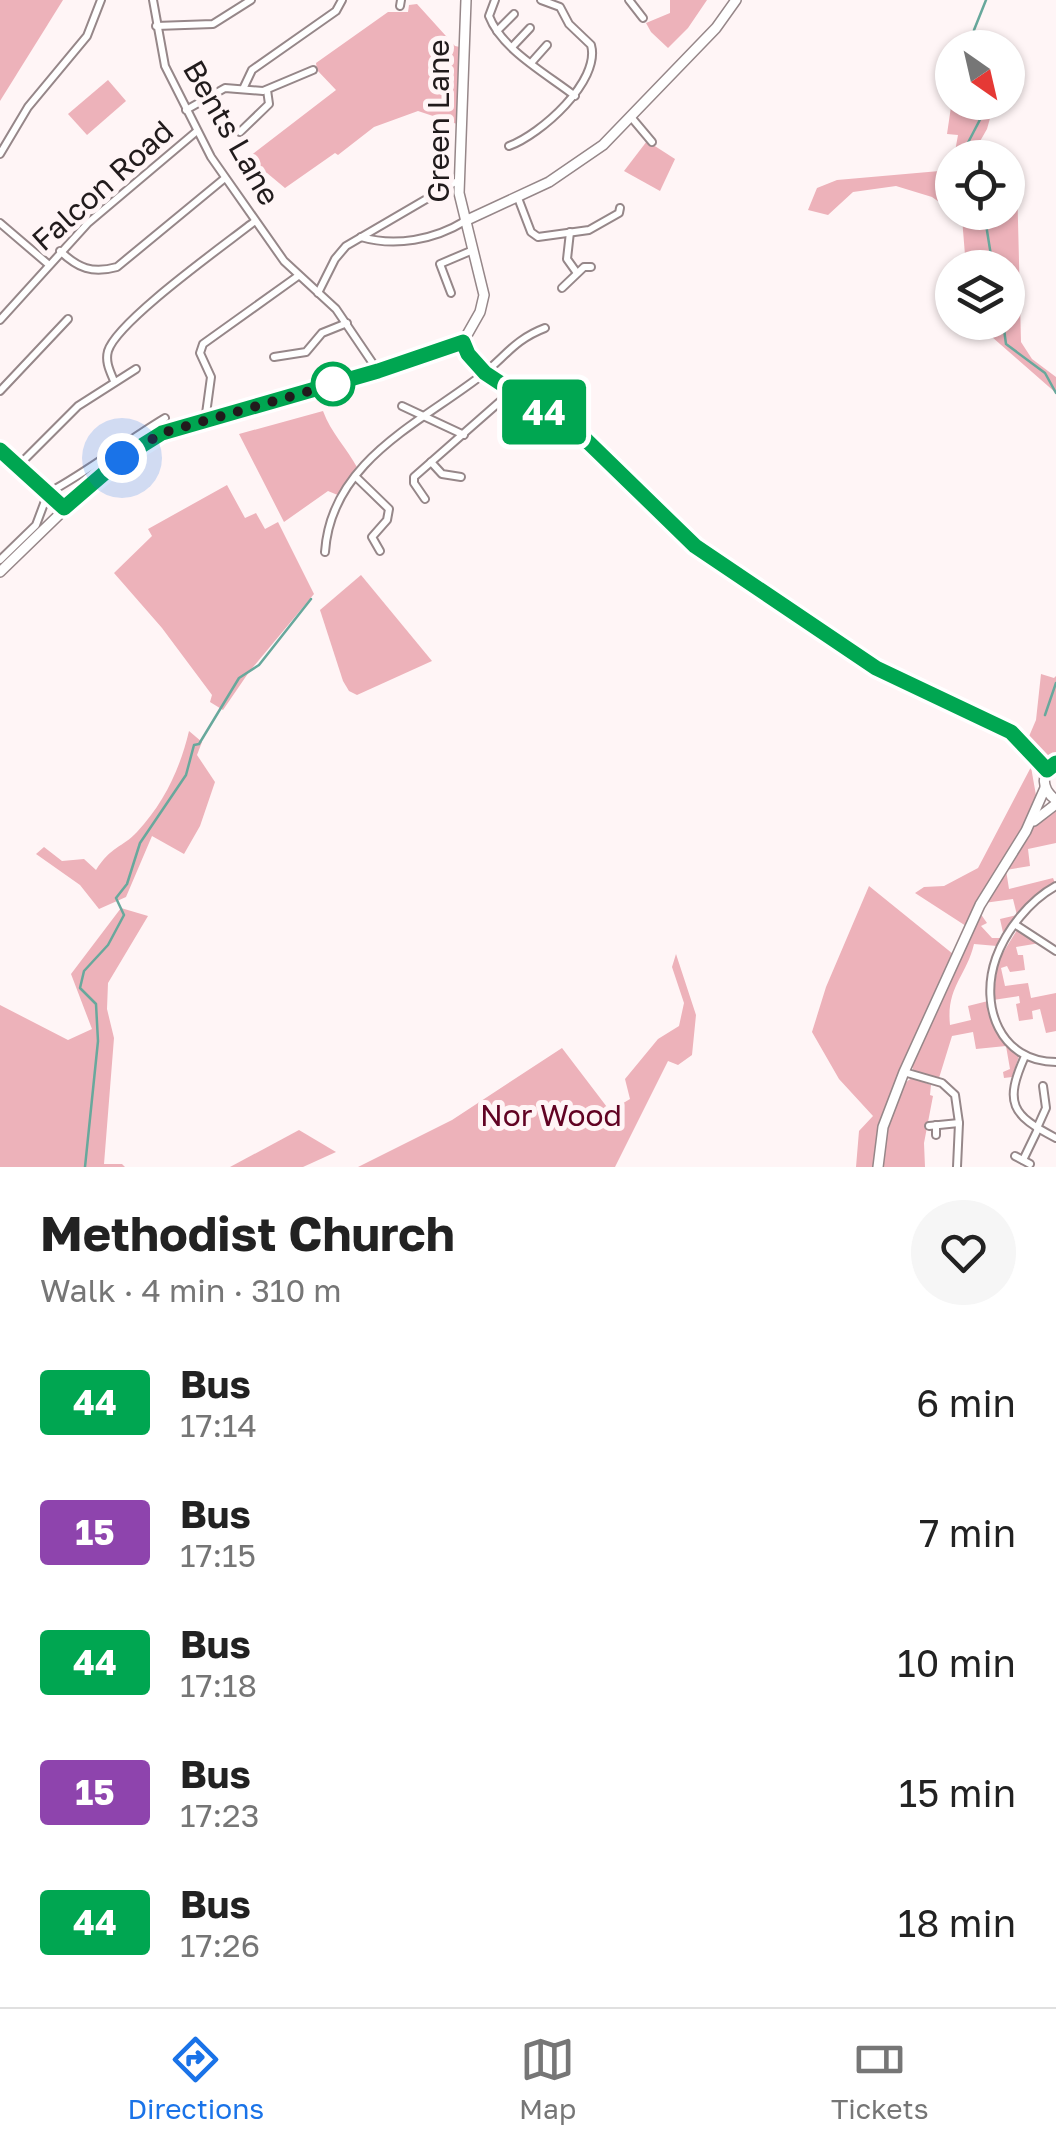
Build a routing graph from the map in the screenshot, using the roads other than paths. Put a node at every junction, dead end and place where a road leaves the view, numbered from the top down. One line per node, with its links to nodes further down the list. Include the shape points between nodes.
1 (101, 0): 29 (street, via 87,36 28,107)
2 (154, 0): 13 (street, Bents Lane)
3 (251, 0): 13 (street, via 213,24)
4 (342, 0): 20 (street, via 252,70)
5 (466, 0): 31 (main road, Green Lane)
6 (495, 0): 15 (street, via 489,16)
7 (542, 0): 10 (street)
8 (629, 0): 12 (street)
9 (736, 0): 24 (main road)
10 (563, 3): 22 (street, via 566,20 592,48)
11 (514, 14): 15 (street)
12 (643, 18)
13 (156, 26): 23 (street, Bents Lane)
14 (530, 28): 16 (street)
15 (497, 31): 16 (street)
16 (513, 46): 18 (street)
17 (547, 46): 18 (street)
18 (531, 63): 22 (street)
19 (312, 70): 21 (street)
20 (243, 89): 21 (street); 23 (street, via 225,88)
21 (267, 90): 27 (street, via 269,104)
22 (575, 96): 28 (street)
23 (186, 110): 25 (street, Bents Lane)
24 (631, 116): 26 (street, via 650,139); 32 (main road, via 587,158)
25 (197, 131): 30 (street, Bents Lane); 43 (street, Falcon Road)
26 (656, 131)
27 (240, 132)
28 (509, 146)
29 (0, 154)
30 (224, 178): 34 (street, Bents Lane); 43 (street, via 116,267 90,271)
31 (459, 180): 35 (main road, Green Lane); 37 (street)
32 (518, 198): 35 (main road); 39 (street, via 534,236)
33 (620, 208): 39 (street, via 588,230)
34 (255, 221): 47 (street, Bents Lane); 60 (street, via 114,340 107,360)
35 (464, 221): 38 (street); 42 (main road, Green Lane)
36 (0, 222): 44 (street)
37 (378, 228): 40 (street); 41 (street)
38 (448, 231): 41 (street); 42 (street)
39 (570, 232): 46 (street, via 568,260)
40 (361, 238): 41 (street); 49 (street, via 340,252)
41 (379, 242)
42 (472, 245): 50 (street, via 442,262); 55 (main road, Green Lane, via 484,300)
43 (60, 251): 44 (street, Falcon Road)
44 (48, 264): 52 (street, Falcon Road)
45 (591, 267): 46 (street)
46 (577, 273): 48 (street)
47 (298, 276): 49 (street, Bents Lane); 66 (street, via 203,344 200,353 211,376)
48 (562, 288)
49 (318, 293): 53 (street)
50 (451, 293)
51 (68, 318): 61 (street)
52 (0, 320)
53 (347, 323): 56 (street, via 322,334 306,352); 58 (street)
54 (546, 328): 59 (street, via 511,346)
55 (463, 342): 58 (main road); 59 (main road)
56 (280, 354)
57 (136, 369): 60 (street)
58 (378, 371): 66 (main road)
59 (485, 373): 62 (main road); 64 (street)
60 (114, 381): 70 (street, via 70,413)
61 (0, 391)
62 (512, 391): 67 (street); 80 (main road, via 584,438 695,546 876,668 1011,732)
63 (402, 406): 64 (street)
64 (424, 416): 67 (street); 71 (street, via 372,454)
65 (165, 418): 73 (street)
66 (205, 420): 75 (main road, via 136,447)
67 (464, 435): 69 (street)
68 (0, 450): 70 (street)
69 (431, 462): 72 (street, via 442,474); 74 (street, via 413,479)
70 (18, 466): 73 (street)
71 (356, 476): 76 (street, via 389,509 372,537); 77 (street, via 331,520)
72 (461, 477)
73 (48, 493): 75 (street); 78 (street, via 36,525)
74 (425, 498)
75 (64, 508): 79 (main road)
76 (380, 550)
77 (325, 552)
78 (0, 560)
79 (0, 572)
80 (1052, 766): 81 (main road)
81 (1045, 788): 82 (main road); 83 (main road)
82 (1056, 802): 83 (main road)
83 (1026, 830): 89 (main road, via 980,904)
84 (1056, 886): 85 (street)
85 (1016, 925): 86 (street); 87 (street, via 998,954 990,996 1003,1038)
86 (1056, 951)
87 (1025, 1056): 88 (street); 92 (street, via 1012,1095 1018,1113)
88 (1056, 1062)
89 (904, 1072): 91 (street, via 952,1091); 96 (main road)
90 (1042, 1086): 92 (street, via 1046,1108)
91 (958, 1123): 93 (street, via 932,1125); 97 (street)
92 (1037, 1129): 94 (street); 95 (street)
93 (936, 1135)
94 (1056, 1138)
95 (1023, 1160)
96 (878, 1167)
97 (957, 1167)

